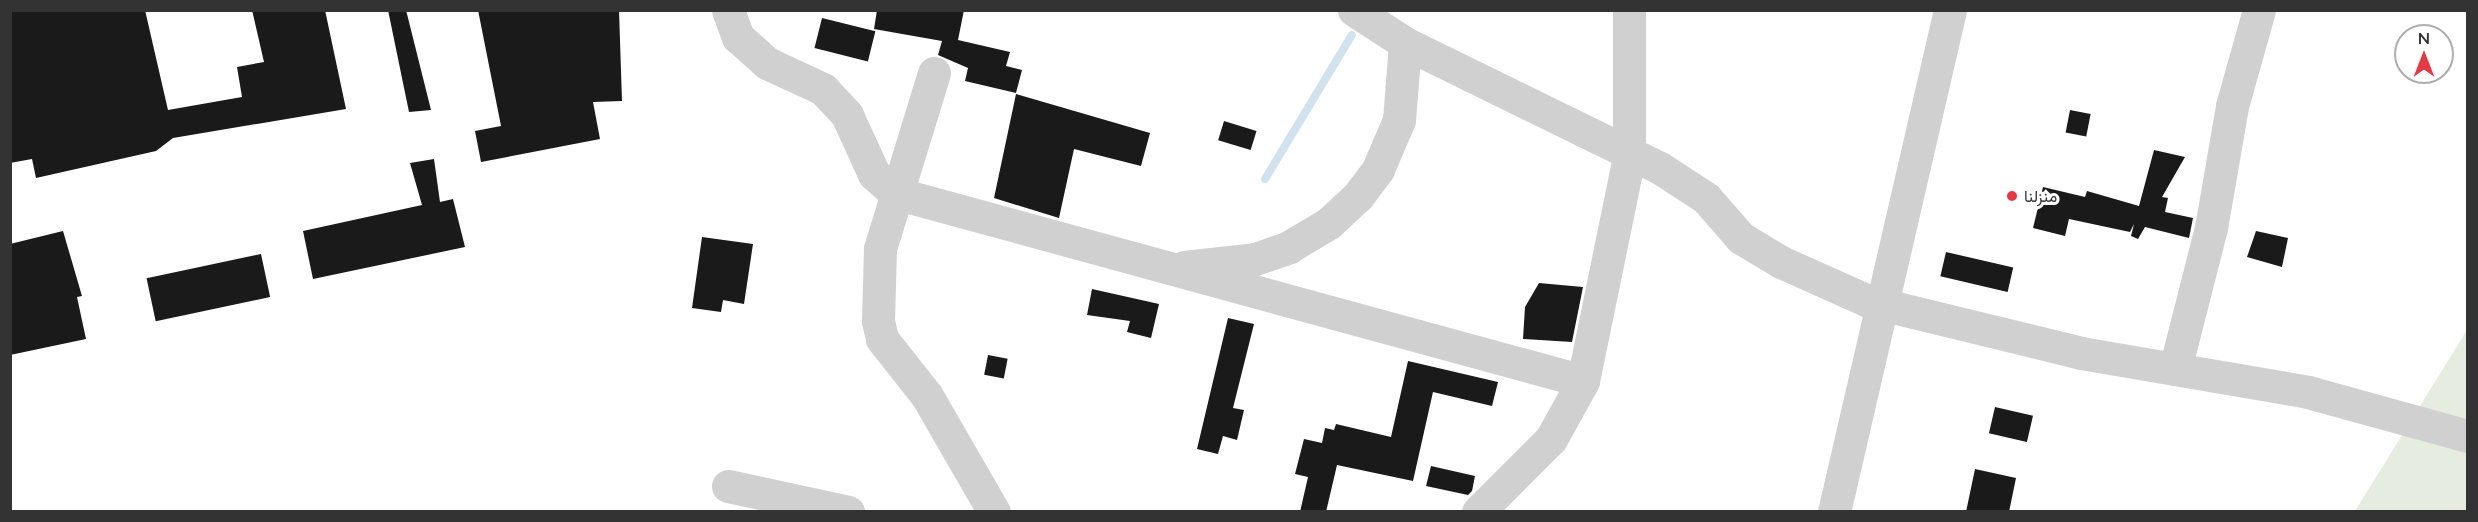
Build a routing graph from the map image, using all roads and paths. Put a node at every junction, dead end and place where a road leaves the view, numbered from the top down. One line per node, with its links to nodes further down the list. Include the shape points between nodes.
1 (728, 10): 9 (street, via 738,37 767,63 823,88 847,115 874,174)
2 (1354, 10): 6 (street)
3 (1629, 10): 8 (street)
4 (1950, 10): 11 (street)
5 (2259, 10): 12 (street, via 2232,106 2211,228)
6 (1405, 44): 8 (street); 10 (street, via 1403,94 1390,146 1378,170 1336,216 1289,247 1255,259)
7 (934, 73): 9 (street)
8 (1629, 157): 11 (street, via 1660,168 1706,198 1741,238 1781,262); 13 (street)
9 (895, 193): 10 (street); 17 (street, via 880,249 876,287 882,339 927,396)
10 (1168, 269): 13 (street)
11 (1883, 307): 12 (street); 19 (street)
12 (2175, 369): 14 (street, via 2308,392)
13 (1582, 381): 18 (street, via 1551,439)
14 (2468, 436)
15 (728, 486): 16 (street)
16 (848, 512)
17 (994, 512)
18 (1478, 512)
19 (1834, 512)

